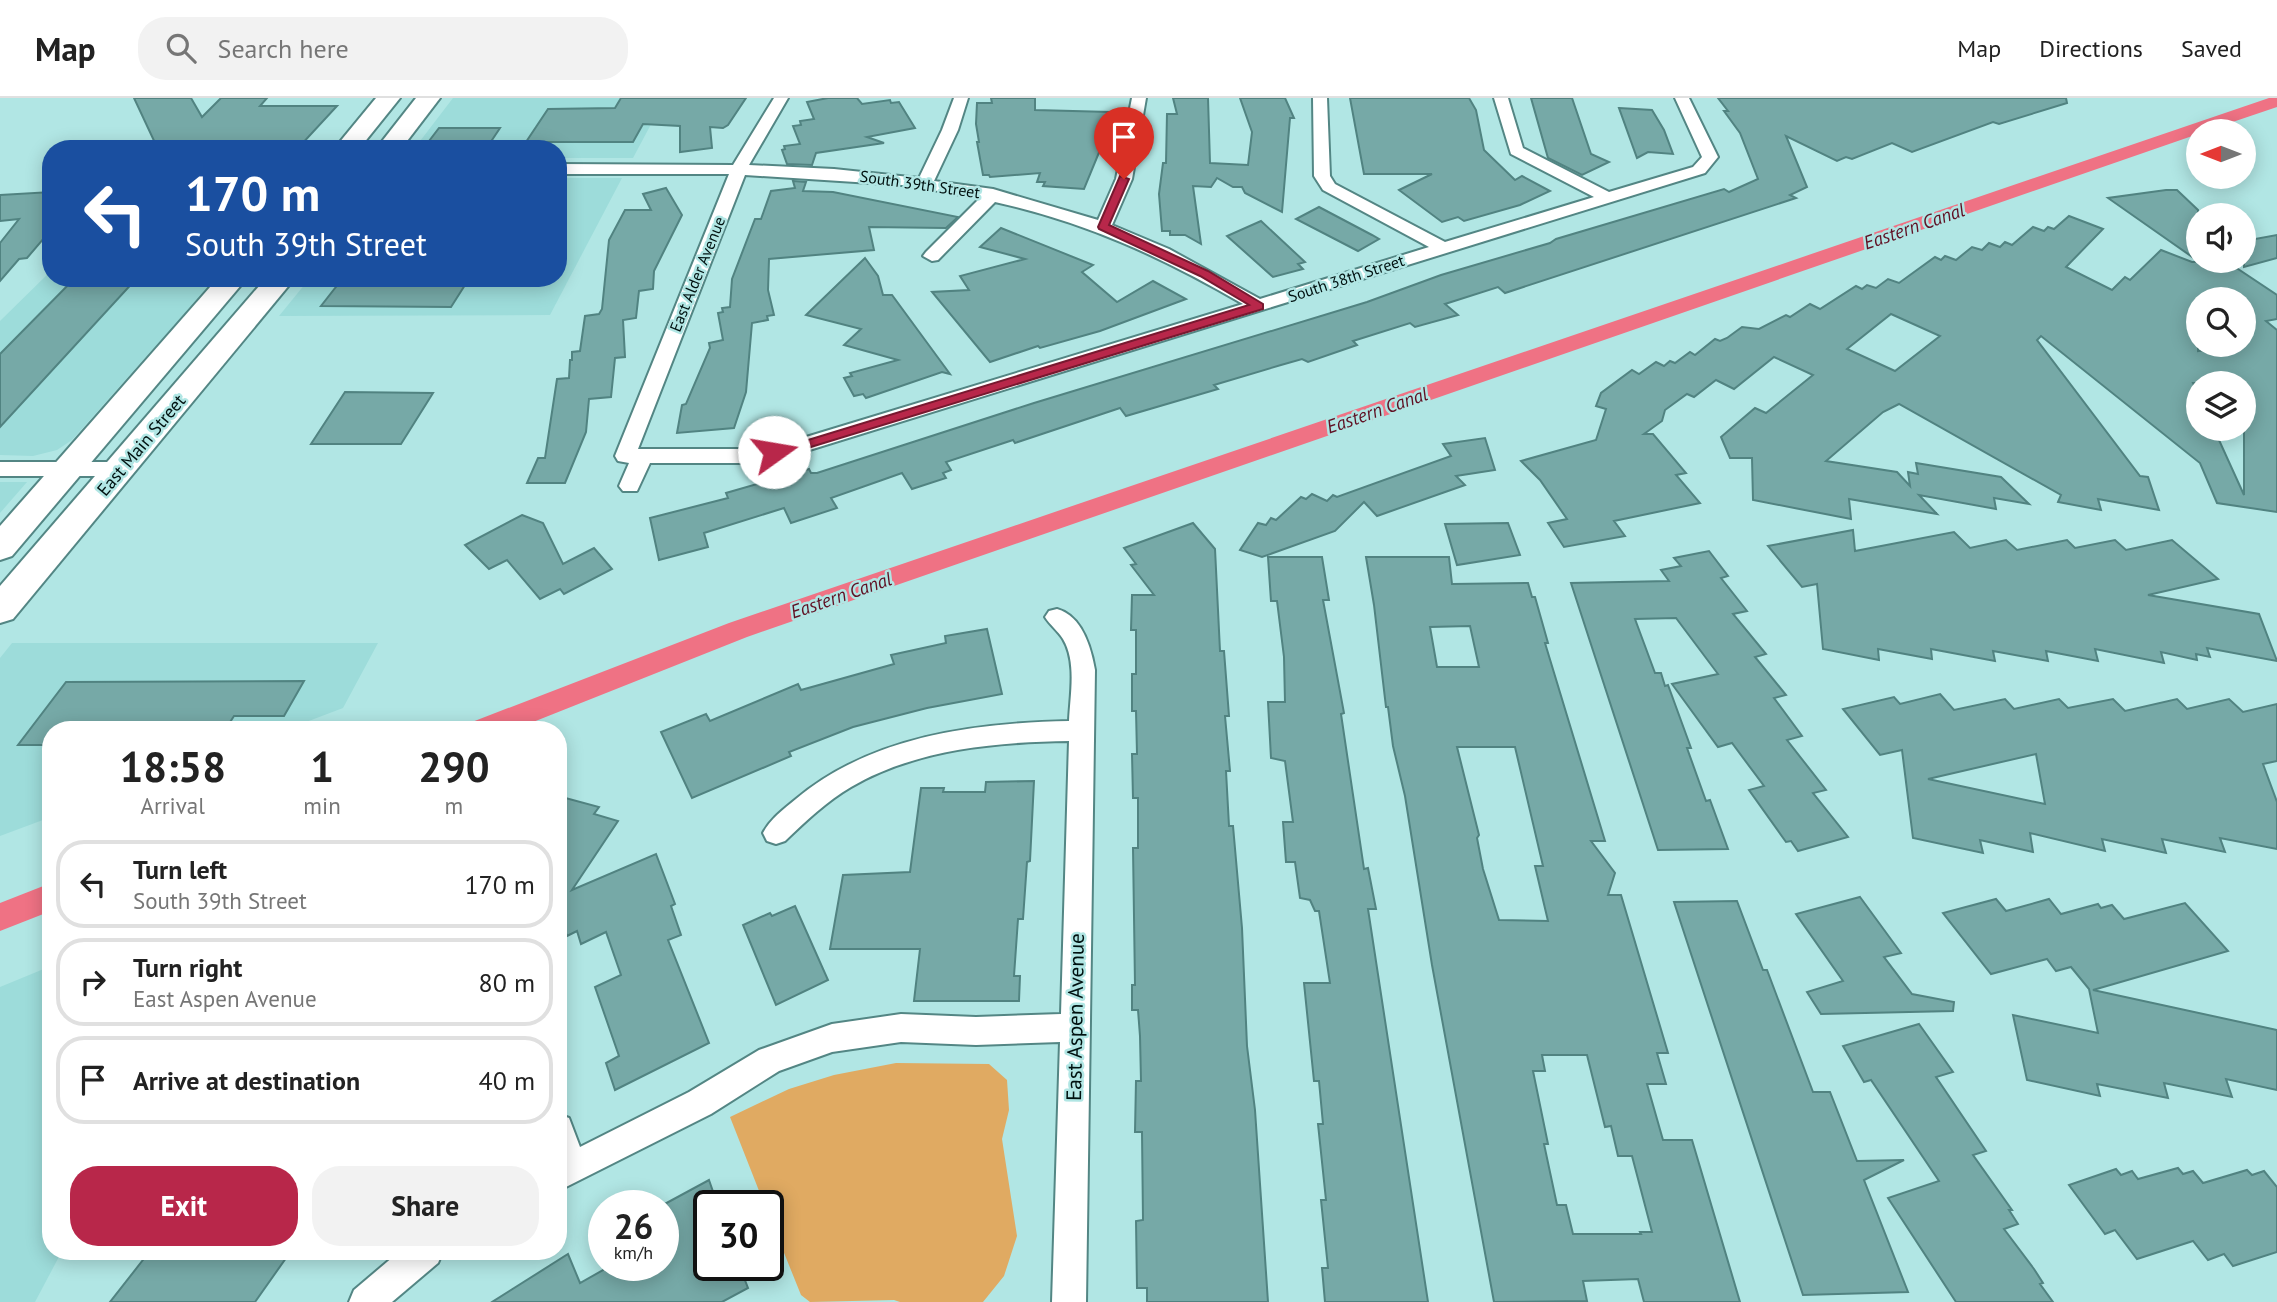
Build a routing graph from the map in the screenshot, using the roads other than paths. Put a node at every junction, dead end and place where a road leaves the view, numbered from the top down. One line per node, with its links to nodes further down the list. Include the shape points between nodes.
1 (388, 98): 9 (main road)
2 (428, 98): 10 (main road)
3 (782, 98): 12 (street, East Alder Avenue)
4 (961, 98): 13 (street)
5 (1139, 98): 16 (street, via 1124,179)
6 (1320, 98): 17 (street, via 1322,176 1329,187)
7 (1501, 98): 15 (street, via 1516,151)
8 (1682, 98): 15 (street, South 38th Street, via 1710,157 1699,170)
9 (353, 140)
10 (395, 140)
11 (567, 169): 12 (street, South 39th Street)
12 (738, 169): 13 (street, South 39th Street, via 854,174); 22 (street, East Alder Avenue)
13 (925, 183): 14 (street, South 39th Street)
14 (993, 194): 16 (street, South 39th Street); 18 (street)
15 (1608, 198): 17 (street, South 38th Street)
16 (1103, 227): 21 (street, South 39th Street, via 1204,274)
17 (1441, 247): 21 (street, South 38th Street)
18 (932, 256)
19 (225, 287): 24 (main road)
20 (274, 287): 25 (main road, East Main Street)
21 (1259, 306): 22 (street, South 38th Street, via 796,447 751,456)
22 (633, 456): 26 (street, East Alder Avenue)
23 (0, 469): 24 (street)
24 (67, 469): 25 (street); 27 (main road)
25 (122, 469): 28 (main road, East Main Street)
26 (630, 485)
27 (0, 548)
28 (0, 610)
29 (1057, 617): 30 (street, East Aspen Avenue, via 1080,645)
30 (1082, 731): 31 (street, via 1000,736 887,760 828,788); 32 (street, East Aspen Avenue)
31 (776, 833)
32 (1075, 1027): 33 (street, via 901,1028 832,1038 770,1060 700,1103); 36 (street, East Aspen Avenue)
33 (567, 1171)
34 (415, 1260): 35 (street)
35 (366, 1302)
36 (1069, 1302)

